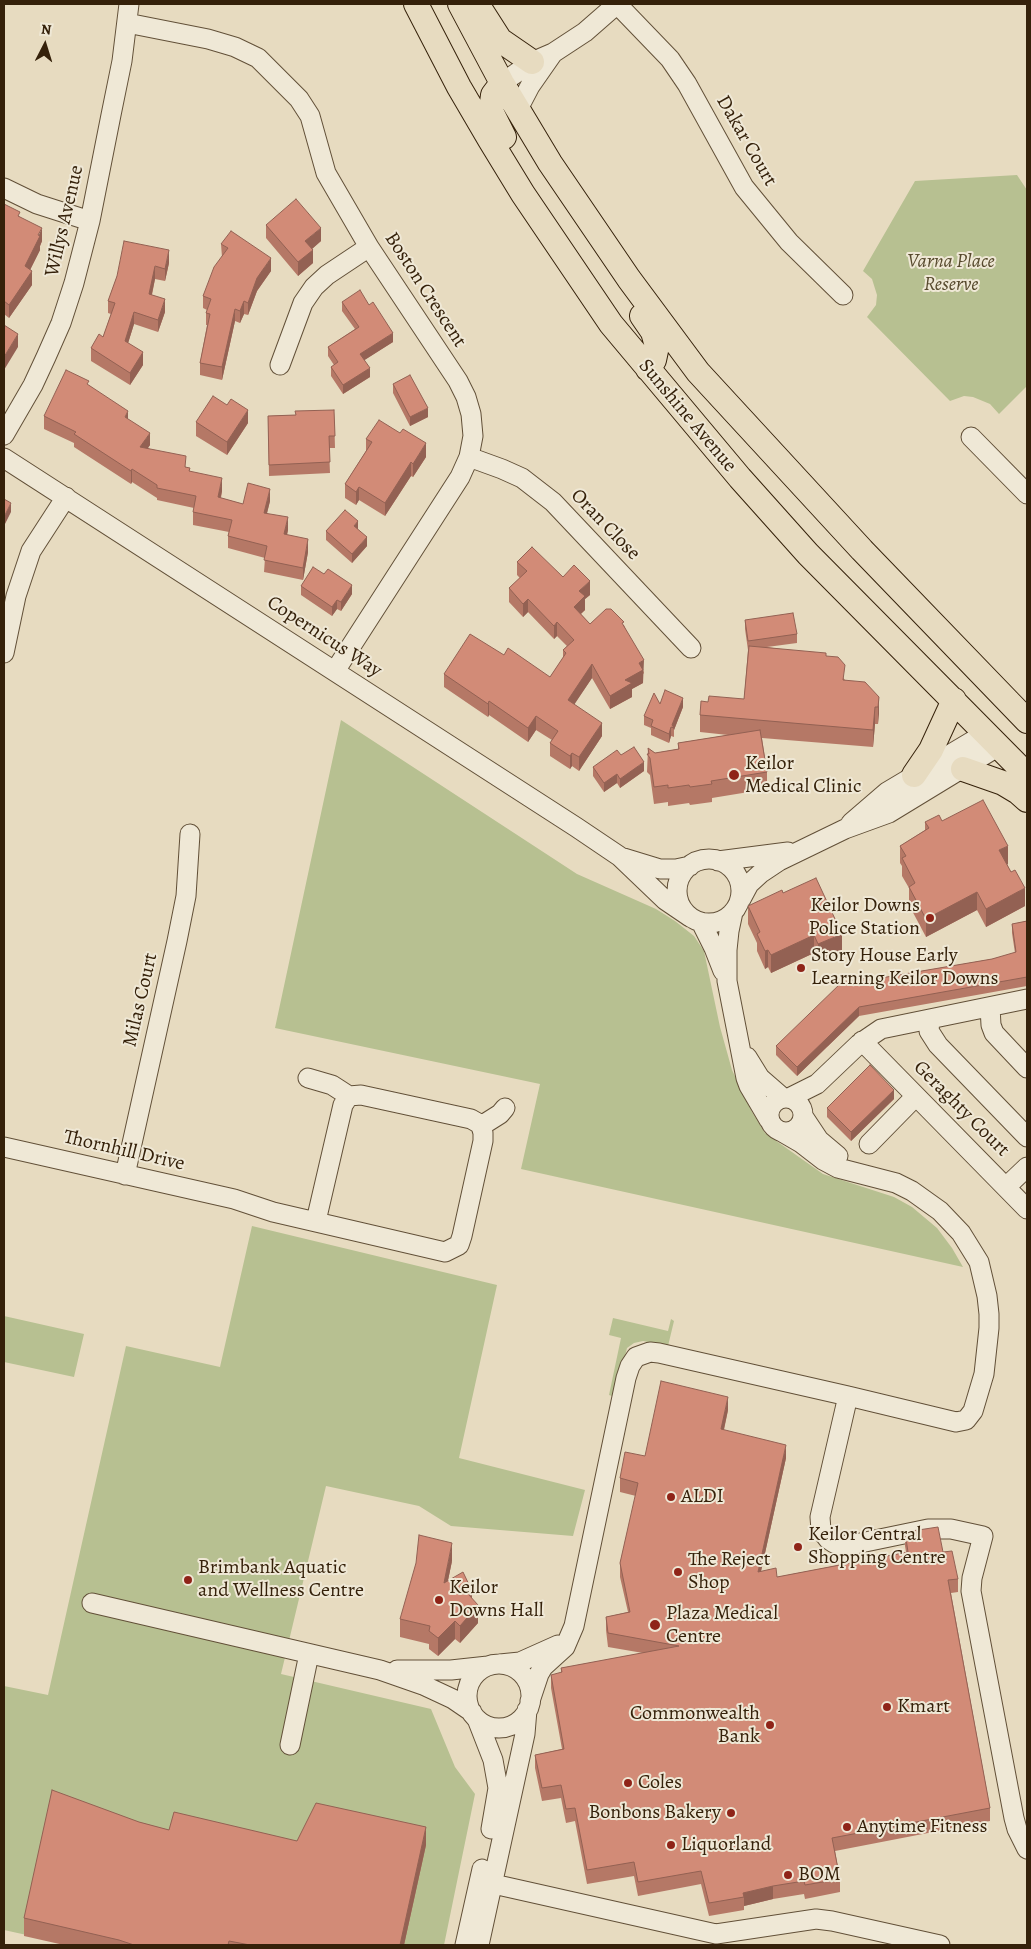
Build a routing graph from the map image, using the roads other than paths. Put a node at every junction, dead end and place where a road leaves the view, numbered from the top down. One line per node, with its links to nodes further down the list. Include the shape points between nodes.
1 (129, 4): 6 (street, Willys Avenue)
2 (416, 4): 14 (main road, Sunshine Avenue, via 464,95)
3 (460, 4): 8 (main road, Sunshine Avenue)
4 (477, 4): 7 (main road, via 500,40)
5 (617, 4): 7 (street, via 585,32); 15 (street, Dakar Court, via 670,59 744,187 789,242)
6 (127, 23): 12 (street, Willys Avenue); 13 (street, Boston Crescent, via 235,47 258,58 283,81 310,116 326,173)
7 (543, 58): 8 (street); 9 (street)
8 (502, 83): 9 (main road, Sunshine Avenue); 14 (main road, via 491,103 493,118 541,199)
9 (518, 109): 11 (main road, Sunshine Avenue)
10 (4, 188): 12 (street, via 44,207)
11 (579, 206): 17 (main road, via 615,282 654,332 656,353); 28 (main road, Sunshine Avenue, via 698,372 862,550)
12 (90, 221): 18 (street, Willys Avenue, via 61,323 33,385)
13 (370, 247): 16 (street, via 314,287 303,303); 20 (street, Boston Crescent, via 458,380 471,414 473,436)
14 (562, 252): 17 (main road, Sunshine Avenue, via 611,324)
15 (843, 295)
16 (280, 365)
17 (648, 369): 27 (main road, Sunshine Avenue, via 808,554)
18 (4, 435)
19 (971, 437): 22 (street)
20 (469, 457): 24 (street, Oran Close, via 522,478 553,502); 26 (street, Boston Crescent, via 449,495)
21 (4, 458): 23 (street, Copernicus Way)
22 (1027, 494)
23 (66, 497): 25 (street, via 30,551); 26 (street, Copernicus Way)
24 (691, 648)
25 (4, 653)
26 (334, 671): 37 (street, Copernicus Way)
27 (954, 700): 29 (main road, Sunshine Avenue); 31 (main road, via 934,743)
28 (1025, 719): 29 (main road, via 1012,734)
29 (993, 740): 30 (street); 31 (street); 32 (main road, Sunshine Avenue)
30 (963, 769): 33 (main road, via 1003,783); 34 (street, via 889,813)
31 (914, 775): 34 (street, via 887,792)
32 (1027, 775)
33 (1027, 800)
34 (844, 828): 36 (street)
35 (190, 834): 63 (street, Milas Court, via 186,896)
36 (797, 851): 38 (street); 40 (street, via 761,873 749,884)
37 (618, 856): 39 (street, Copernicus Way, via 660,869); 41 (street, Copernicus Way, via 665,900)
38 (718, 861): 39 (street, via 709,859); 40 (street, via 727,865 739,880)
39 (690, 866): 41 (street, via 681,877 677,892 681,906)
40 (737, 905): 41 (street, via 722,921 708,923); 42 (street, via 729,931)
41 (696, 920): 42 (street, via 714,948)
42 (727, 981): 47 (street)
43 (1027, 999): 44 (street)
44 (990, 1007): 45 (street); 48 (street, via 994,1033)
45 (930, 1019): 46 (street, via 881,1029); 58 (street, via 929,1031 938,1045)
46 (862, 1041): 50 (street); 52 (street, Geraghty Court)
47 (740, 1042): 53 (street, via 760,1078); 57 (street, via 749,1086)
48 (1027, 1068)
49 (308, 1078): 51 (street, via 332,1085)
50 (817, 1084): 53 (street); 55 (street)
51 (349, 1096): 56 (street, via 360,1095 471,1119); 66 (street, via 343,1104)
52 (916, 1096): 59 (street); 64 (street, Geraghty Court)
53 (786, 1098): 55 (street, via 800,1105); 57 (street, via 770,1109)
54 (505, 1108): 56 (street)
55 (803, 1115): 57 (street, via 800,1126 792,1132); 62 (street, via 818,1140)
56 (481, 1126): 66 (street, Thornhill Drive, via 483,1142 462,1236 453,1250 446,1252)
57 (776, 1126): 62 (street, via 830,1164)
58 (1027, 1138)
59 (869, 1144)
60 (4, 1147): 63 (street, Thornhill Drive)
61 (1027, 1168): 64 (street)
62 (866, 1174): 67 (street, via 896,1183 926,1199 961,1233 979,1262 990,1328 980,1391 974,1411 966,1420 949,1421)
63 (126, 1175): 66 (street, Thornhill Drive)
64 (1006, 1187): 65 (street, Geraghty Court)
65 (1027, 1209)
66 (316, 1221)
67 (848, 1396): 69 (street, via 659,1353 650,1352 636,1357 626,1378 574,1626); 76 (street, via 820,1517 821,1530 834,1543 846,1546 928,1528 982,1536 971,1591 1014,1818)
68 (92, 1603): 70 (street)
69 (566, 1641): 71 (street, via 520,1662); 73 (street, via 561,1652 539,1674)
70 (310, 1654): 72 (street); 75 (street)
71 (492, 1665): 72 (street, via 451,1670); 73 (street, via 506,1665 522,1675 528,1682); 74 (street, via 475,1675 468,1689 468,1705)
72 (380, 1670): 74 (street, via 453,1699)
73 (529, 1706): 74 (street, via 516,1723 508,1726 492,1727); 77 (street, via 525,1734)
74 (474, 1716): 77 (street, via 493,1760 498,1788)
75 (290, 1745)
76 (1027, 1849)
77 (486, 1882): 78 (street, via 716,1934 816,1919); 80 (street); 81 (street)
78 (887, 1939): 79 (street)
79 (906, 1942): 82 (street)
80 (465, 1945)
81 (479, 1945)
82 (940, 1945)

